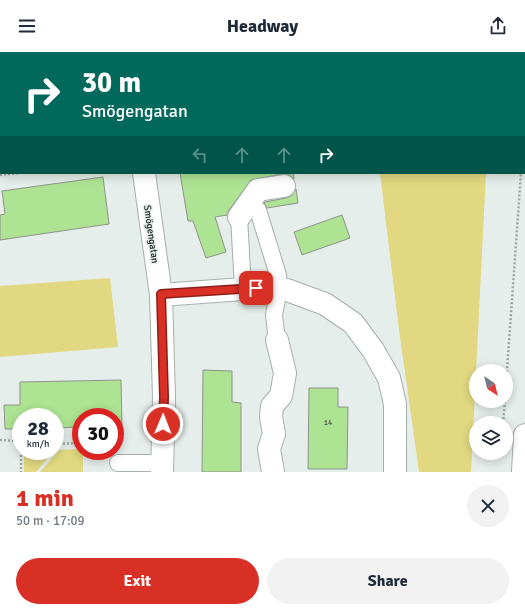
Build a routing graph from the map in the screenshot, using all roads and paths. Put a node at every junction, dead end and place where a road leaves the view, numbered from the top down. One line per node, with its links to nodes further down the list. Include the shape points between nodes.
1 (144, 174): 7 (street, Smögengatan)
2 (521, 174): 9 (path)
3 (284, 186): 4 (street, via 258,190)
4 (249, 213): 5 (lane); 6 (lane, via 278,275)
5 (243, 289): 6 (street); 7 (street)
6 (279, 289): 8 (lane, via 274,315); 18 (street, via 325,304 353,323 373,350 389,378 396,404)
7 (161, 294): 15 (street, Smögengatan, via 164,397)
8 (277, 340): 17 (street, via 285,373 281,396 272,406 274,434 269,449)
9 (507, 364)
10 (525, 435): 19 (street)
11 (0, 440): 12 (path)
12 (12, 441)
13 (21, 460): 16 (path)
14 (118, 463): 15 (lane)
15 (162, 468)
16 (21, 472)
17 (273, 472)
18 (395, 472)
19 (522, 472)

